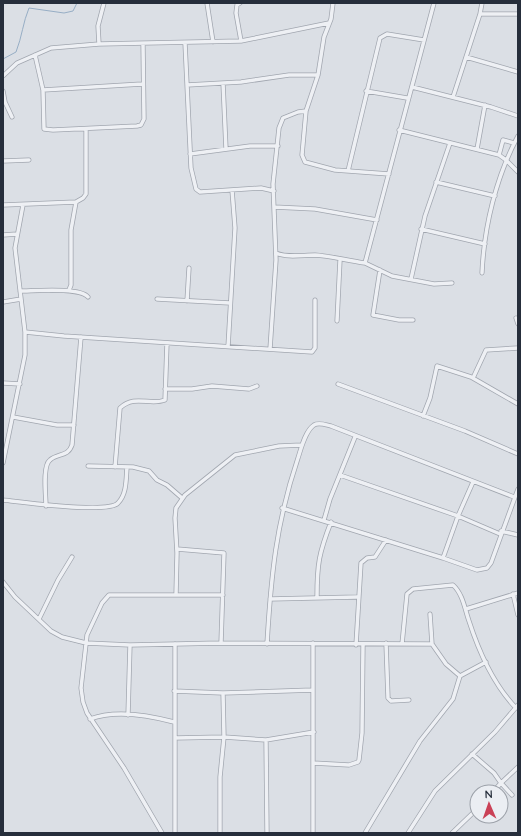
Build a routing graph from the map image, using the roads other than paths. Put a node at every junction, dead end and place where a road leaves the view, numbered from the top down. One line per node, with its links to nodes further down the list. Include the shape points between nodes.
1 (104, 3): 14 (street, via 98,26)
2 (207, 3): 12 (street)
3 (240, 3): 11 (street, via 237,5 236,13)
4 (333, 3): 9 (street)
5 (434, 3): 10 (street)
6 (482, 3): 7 (street)
7 (480, 14): 8 (street); 17 (street)
8 (518, 14)
9 (329, 23): 11 (street); 19 (street)
10 (424, 40): 24 (street); 27 (street, via 387,34 382,36)
11 (241, 41): 12 (street)
12 (213, 42): 13 (street)
13 (185, 43): 15 (street); 23 (street)
14 (99, 44): 15 (street); 16 (street, via 51,48)
15 (143, 44): 22 (street)
16 (35, 55): 20 (street, via 12,66); 25 (street)
17 (466, 57): 18 (street); 28 (street)
18 (518, 72)
19 (318, 75): 21 (street, via 289,75); 31 (street)
20 (3, 76)
21 (223, 83): 23 (street); 40 (street)
22 (142, 84): 25 (street); 34 (street, via 144,119 141,124)
23 (187, 85): 42 (street)
24 (412, 87): 28 (street); 29 (street)
25 (42, 90): 34 (street, via 44,128)
26 (3, 91): 33 (street)
27 (366, 91): 29 (street); 47 (street)
28 (453, 97): 30 (street)
29 (408, 98): 35 (street)
30 (484, 105): 32 (street); 41 (street)
31 (306, 111): 39 (street, via 283,118 279,128); 47 (street, via 303,161)
32 (518, 116)
33 (12, 117)
34 (86, 129): 56 (street, via 86,194)
35 (399, 130): 38 (street); 49 (street)
36 (518, 136): 37 (street)
37 (514, 142): 43 (street, via 503,140); 45 (street)
38 (450, 143): 41 (street); 50 (street)
39 (278, 146): 40 (street); 51 (street)
40 (226, 149): 42 (street)
41 (477, 149): 43 (street)
42 (190, 154): 53 (street, via 197,191)
43 (499, 156): 45 (street)
44 (29, 160): 46 (street)
45 (506, 160): 48 (street); 55 (street)
46 (3, 161)
47 (348, 171): 49 (street)
48 (518, 172)
49 (389, 174): 60 (street)
50 (436, 182): 55 (street); 61 (street)
51 (273, 184): 52 (street); 54 (street)
52 (266, 188): 53 (street); 54 (street)
53 (232, 190): 83 (street, via 235,228)
54 (274, 191): 59 (street)
55 (495, 196): 64 (street)
56 (76, 202): 58 (street); 75 (street, via 71,230)
57 (3, 205): 58 (street)
58 (23, 205): 62 (street)
59 (274, 207): 60 (street, via 315,209); 65 (street)
60 (377, 220): 69 (street)
61 (421, 229): 64 (street); 73 (street)
62 (17, 234): 63 (street); 76 (street, via 15,248)
63 (3, 235)
64 (485, 244): 72 (street)
65 (276, 253): 66 (street); 67 (street)
66 (283, 256): 67 (street); 68 (street, via 316,255)
67 (276, 260): 93 (street)
68 (340, 260): 69 (street); 86 (street)
69 (364, 262): 71 (street)
70 (189, 268): 81 (street)
71 (380, 270): 73 (street, via 392,276); 85 (street, via 373,315)
72 (482, 273)
73 (411, 279): 74 (street, via 434,284)
74 (452, 283)
75 (69, 290): 76 (street); 77 (street, via 84,293)
76 (20, 291): 78 (street)
77 (88, 297)
78 (21, 299): 82 (street); 88 (street)
79 (157, 299): 81 (street)
80 (315, 300): 93 (street, via 313,351)
81 (187, 301): 83 (street)
82 (3, 302)
83 (230, 303): 91 (street)
84 (516, 318): 87 (street)
85 (412, 320)
86 (337, 321)
87 (518, 324)
88 (25, 332): 89 (street); 96 (street, via 25,360)
89 (81, 337): 90 (street); 103 (street)
90 (167, 343): 91 (street); 99 (street)
91 (228, 347): 93 (street)
92 (518, 348): 94 (street, via 486,350)
93 (270, 349)
94 (473, 378): 100 (street); 101 (street, via 437,366)
95 (3, 383): 96 (street)
96 (20, 384): 102 (street)
97 (338, 384): 101 (street)
98 (257, 386): 99 (street, via 249,389 212,386)
99 (165, 389): 110 (street, via 166,398 162,402 135,401 120,408)
100 (518, 404)
101 (423, 416): 107 (street)
102 (13, 417): 103 (street); 106 (street)
103 (74, 425): 118 (street, via 71,449 47,464)
104 (355, 437): 105 (street, via 331,426 317,424 310,428); 112 (street); 113 (street)
105 (302, 445): 116 (street, via 279,446 235,455 189,489); 119 (street)
106 (4, 450): 108 (street)
107 (518, 454)
108 (3, 463)
109 (88, 466): 110 (street)
110 (115, 466): 111 (street)
111 (127, 467): 116 (street, via 151,472 157,480); 118 (street, via 124,492 118,504)
112 (340, 475): 120 (street); 121 (street)
113 (473, 482): 115 (street); 120 (street)
114 (518, 488): 115 (street)
115 (514, 497): 123 (street)
116 (182, 498): 126 (street, via 176,508 175,518)
117 (3, 500): 118 (street)
118 (46, 506)
119 (282, 508): 121 (street); 136 (street, via 272,562)
120 (458, 516): 123 (street); 128 (street)
121 (324, 520): 122 (street)
122 (331, 522): 125 (street); 135 (street, via 320,550)
123 (500, 532): 124 (street); 128 (street, via 490,563 483,570)
124 (518, 535)
125 (386, 540): 128 (street); 134 (street, via 375,557 360,562)
126 (177, 550): 132 (street); 133 (street, via 224,553)
127 (72, 557): 140 (street)
128 (443, 558)
129 (3, 582): 140 (street)
130 (518, 593): 131 (street)
131 (513, 594): 137 (street); 139 (street)
132 (176, 595): 133 (street); 141 (street, via 107,596 90,629)
133 (223, 595): 142 (street)
134 (357, 596): 135 (street); 150 (street)
135 (317, 597): 136 (street)
136 (270, 598): 145 (street)
137 (466, 609): 147 (street, via 453,585 410,591 405,603); 152 (street)
138 (430, 614): 148 (street)
139 (518, 615)
140 (39, 619): 141 (street, via 55,634)
141 (86, 643): 149 (street); 160 (street, via 80,688)
142 (221, 643): 144 (street); 145 (street)
143 (313, 643): 145 (street); 150 (street); 154 (street)
144 (175, 644): 149 (street); 155 (street)
145 (267, 644)
146 (386, 644): 147 (street); 151 (street); 157 (street, via 388,698 391,701)
147 (402, 644): 148 (street)
148 (432, 644): 153 (street, via 446,664)
149 (130, 645): 159 (street)
150 (356, 645): 151 (street)
151 (363, 645): 167 (street, via 362,733 359,760 349,765)
152 (486, 662): 153 (street); 158 (street, via 498,686)
153 (460, 676): 177 (street, via 453,698 420,741)
154 (313, 690): 156 (street); 162 (street)
155 (174, 691): 156 (street); 161 (street)
156 (223, 693): 163 (street)
157 (409, 700)
158 (517, 706): 166 (street)
159 (128, 715): 160 (street, via 105,715); 161 (street)
160 (90, 719): 172 (street, via 124,768)
161 (174, 722): 164 (street)
162 (314, 732): 165 (street); 167 (street)
163 (224, 737): 164 (street); 165 (street); 174 (street, via 220,777)
164 (175, 738): 173 (street)
165 (266, 740): 175 (street)
166 (472, 754): 169 (street, via 494,773); 178 (street, via 434,791)
167 (313, 763): 176 (street)
168 (518, 767): 169 (street)
169 (501, 783): 170 (street)
170 (512, 795)
171 (469, 817): 179 (street)
172 (162, 833)
173 (175, 833)
174 (220, 833)
175 (267, 833)
176 (313, 833)
177 (365, 833)
178 (408, 833)
179 (452, 833)

